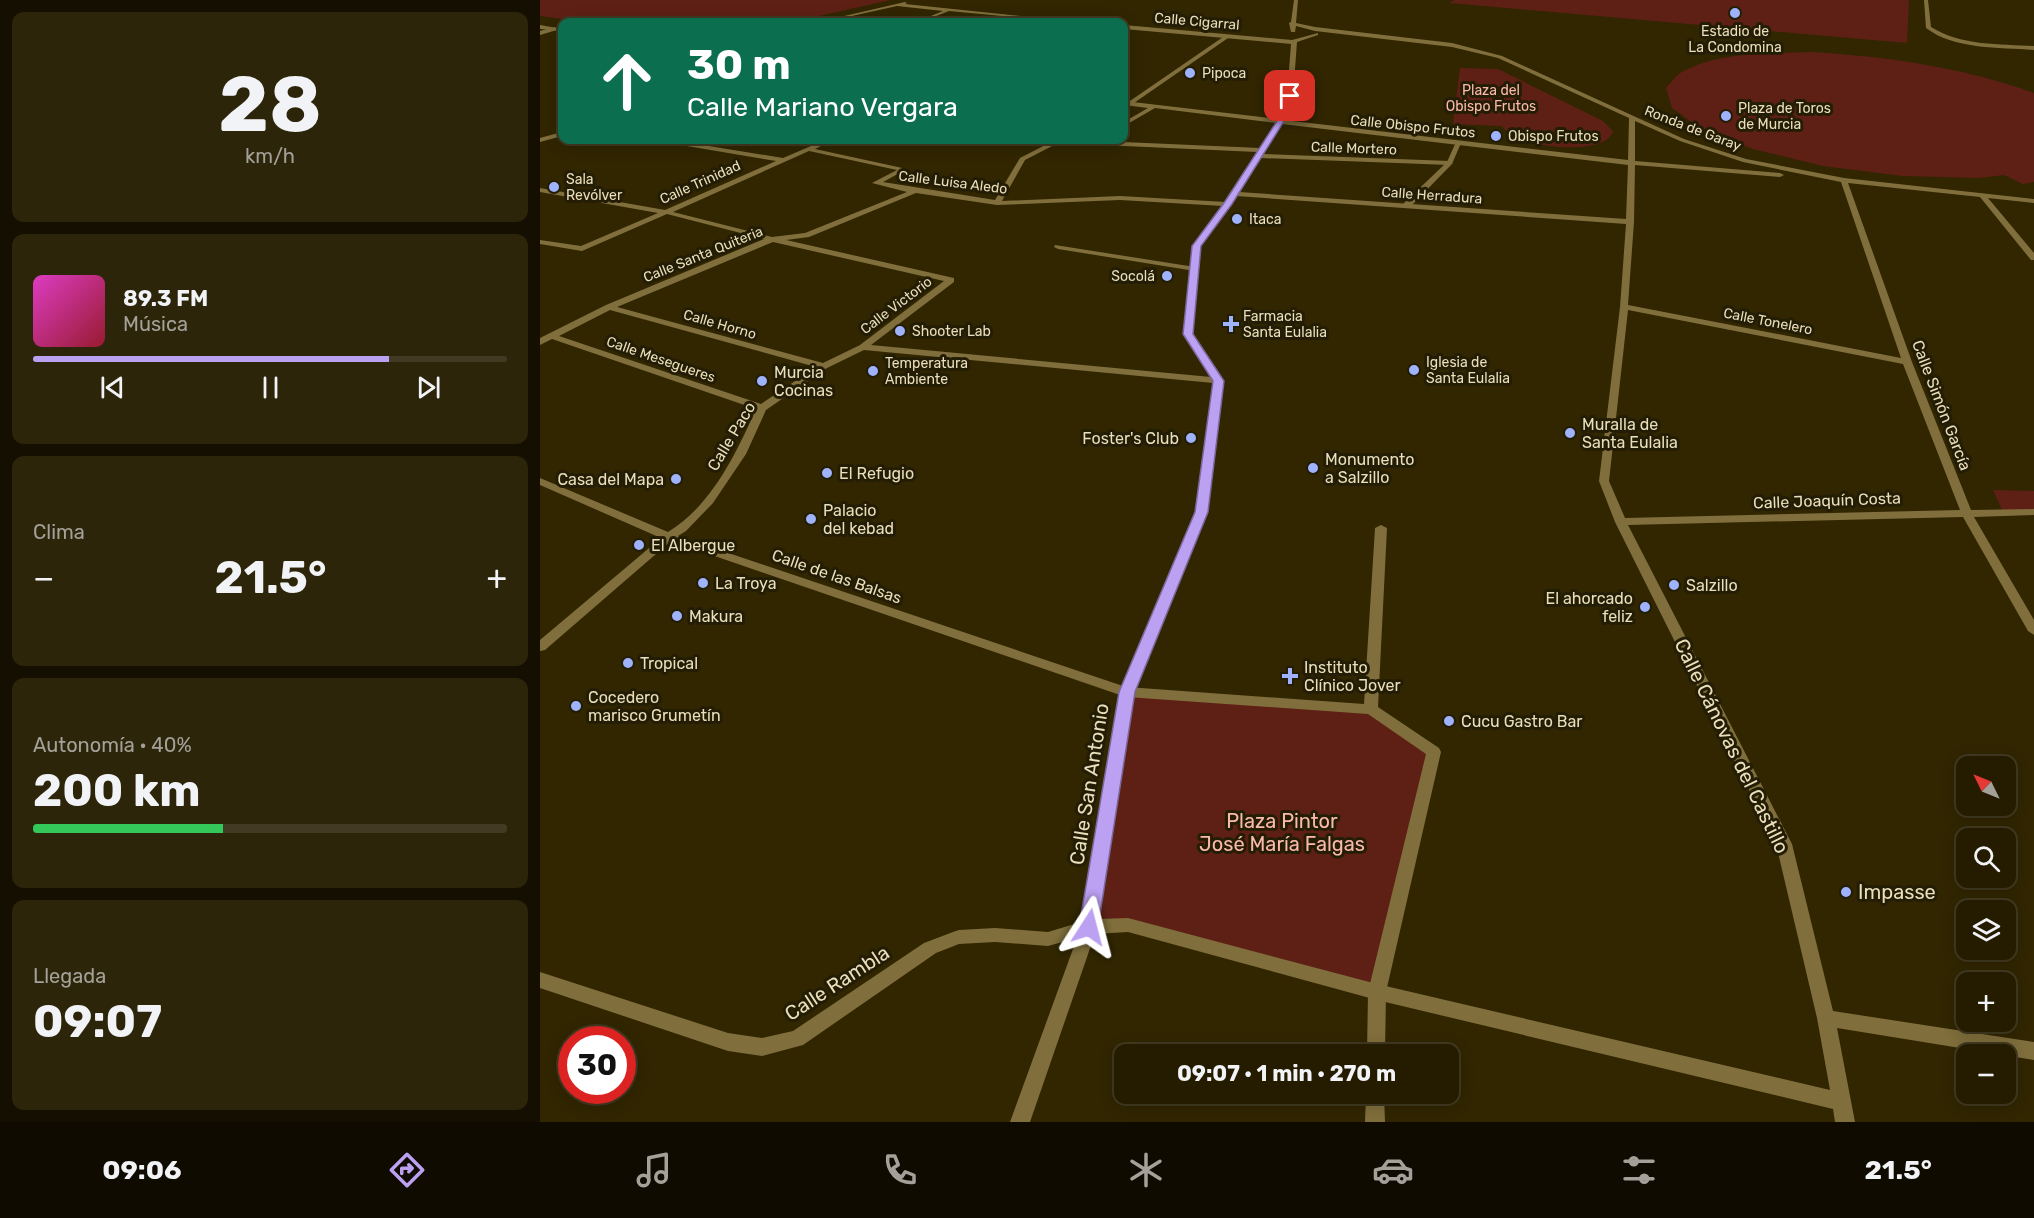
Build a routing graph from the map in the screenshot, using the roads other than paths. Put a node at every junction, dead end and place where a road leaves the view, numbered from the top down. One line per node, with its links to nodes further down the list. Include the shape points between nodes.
1 (919, 0): 4 (street)
2 (1296, 0): 9 (street)
3 (1926, 0): 19 (street, via 1929,28 1936,34)
4 (897, 5): 5 (street); 6 (street)
5 (951, 10): 7 (street); 8 (street)
6 (839, 18)
7 (929, 18)
8 (1034, 18)
9 (1292, 23): 14 (street, Ronda de Garay); 18 (street)
10 (540, 27): 12 (street)
11 (1128, 27): 16 (street, Calle Cigarral)
12 (555, 29): 13 (street); 15 (street)
13 (558, 29)
14 (1316, 32): 18 (street); 23 (street, Ronda de Garay, via 1444,44 1500,57)
15 (540, 33)
16 (1228, 36): 17 (street, Calle Cigarral); 20 (street)
17 (1269, 39): 18 (street, Calle Cigarral); 18 (street, Calle Cigarral)
18 (1294, 39): 25 (street, via 1290,96)
19 (2034, 48)
20 (1128, 103)
21 (1128, 104): 22 (street, Calle Obispo Frutos)
22 (1152, 107): 24 (street); 25 (street, Calle Obispo Frutos)
23 (1632, 118): 37 (street, Calle Cánovas del Castillo); 38 (street, Ronda de Garay, via 1726,155)
24 (1128, 122)
25 (1279, 123): 28 (street, Calle Obispo Frutos); 34 (street)
26 (558, 135): 27 (street)
27 (540, 140)
28 (1458, 143): 36 (street); 37 (street, Calle Obispo Frutos)
29 (687, 144): 35 (street)
30 (820, 144): 33 (street, Calle Trinidad)
31 (1051, 144): 44 (street, Calle Mortero, via 1022,159)
32 (1128, 144): 34 (street, Calle Mortero)
33 (808, 149): 35 (street, Calle Trinidad); 40 (street, Calle Luisa Aledo, via 904,169 876,183)
34 (1259, 153): 36 (street, Calle Mortero); 41 (street)
35 (783, 160): 47 (street, Calle Trinidad)
36 (1450, 163): 46 (street)
37 (1632, 163): 38 (street, Calle Obispo Frutos); 48 (street, Calle Cánovas del Castillo)
38 (1844, 180): 42 (street, Ronda de Garay); 59 (street, Calle Simón García)
39 (540, 190): 47 (street, Calle Victorio)
40 (914, 192): 44 (street, Calle Luisa Aledo); 49 (street, Calle Santa Quiteria, via 806,236)
41 (1233, 194): 45 (street); 46 (street, Calle Herradura)
42 (1982, 195): 43 (street, Ronda de Garay); 52 (street)
43 (2034, 201)
44 (998, 202): 45 (street, Calle Luisa Aledo, via 1120,198)
45 (1228, 204): 53 (street, via 1197,246)
46 (1406, 206): 48 (street, Calle Herradura)
47 (666, 212): 49 (street, Calle Victorio); 50 (street, Calle Trinidad, via 582,249)
48 (1630, 222): 55 (street, Calle Cánovas del Castillo)
49 (772, 239): 54 (street, Calle Santa Quiteria); 58 (street, Calle Victorio, via 951,280)
50 (540, 242)
51 (1058, 247): 53 (street)
52 (2034, 258)
53 (1195, 269): 61 (street, via 1188,334)
54 (609, 307): 56 (street, Calle Santa Quiteria); 60 (street, Calle Horno)
55 (1624, 307): 59 (street, Calle Tonelero); 66 (street, Calle Cánovas del Castillo, via 1604,481)
56 (551, 336): 57 (street, Calle Santa Quiteria); 62 (street, Calle Mesegueres)
57 (540, 342)
58 (862, 347): 60 (street, Calle Paco); 61 (street, Calle Victorio)
59 (1907, 362): 64 (street, Calle Simón García)
60 (824, 366): 62 (street, Calle Paco)
61 (1218, 381): 71 (street, Calle San Antonio, via 1201,512)
62 (762, 408): 68 (street, Calle Paco, via 741,454 709,501)
63 (540, 480): 68 (street, Calle de las Balsas)
64 (1966, 512): 65 (street, Calle Joaquín Costa); 66 (street, Calle Joaquín Costa); 69 (street, Calle Simón García)
65 (2034, 512)
66 (1621, 522): 76 (street, Calle Cánovas del Castillo, via 1784,844)
67 (1381, 528): 72 (street)
68 (669, 537): 70 (street, Calle Paco); 71 (street, Calle de las Balsas)
69 (2034, 631)
70 (540, 647)
71 (1127, 692): 72 (street); 73 (street, Calle San Antonio)
72 (1371, 709): 75 (street, via 1434,752)
73 (1089, 927): 74 (street, Calle Rambla, via 1048,939 959,937 930,948 797,1039 762,1047 728,1042); 75 (street, Calle Rambla, via 1128,925); 81 (street, Calle San Antonio)
74 (540, 980)
75 (1377, 992): 77 (street); 79 (street, Calle Rambla)
76 (1826, 1018): 78 (street); 79 (street, Calle Cánovas del Castillo)
77 (1376, 1044)
78 (2034, 1051)
79 (1841, 1102): 83 (street, Calle Cánovas del Castillo)
80 (1375, 1104): 82 (street)
81 (1020, 1122)
82 (1375, 1122)
83 (1845, 1122)

